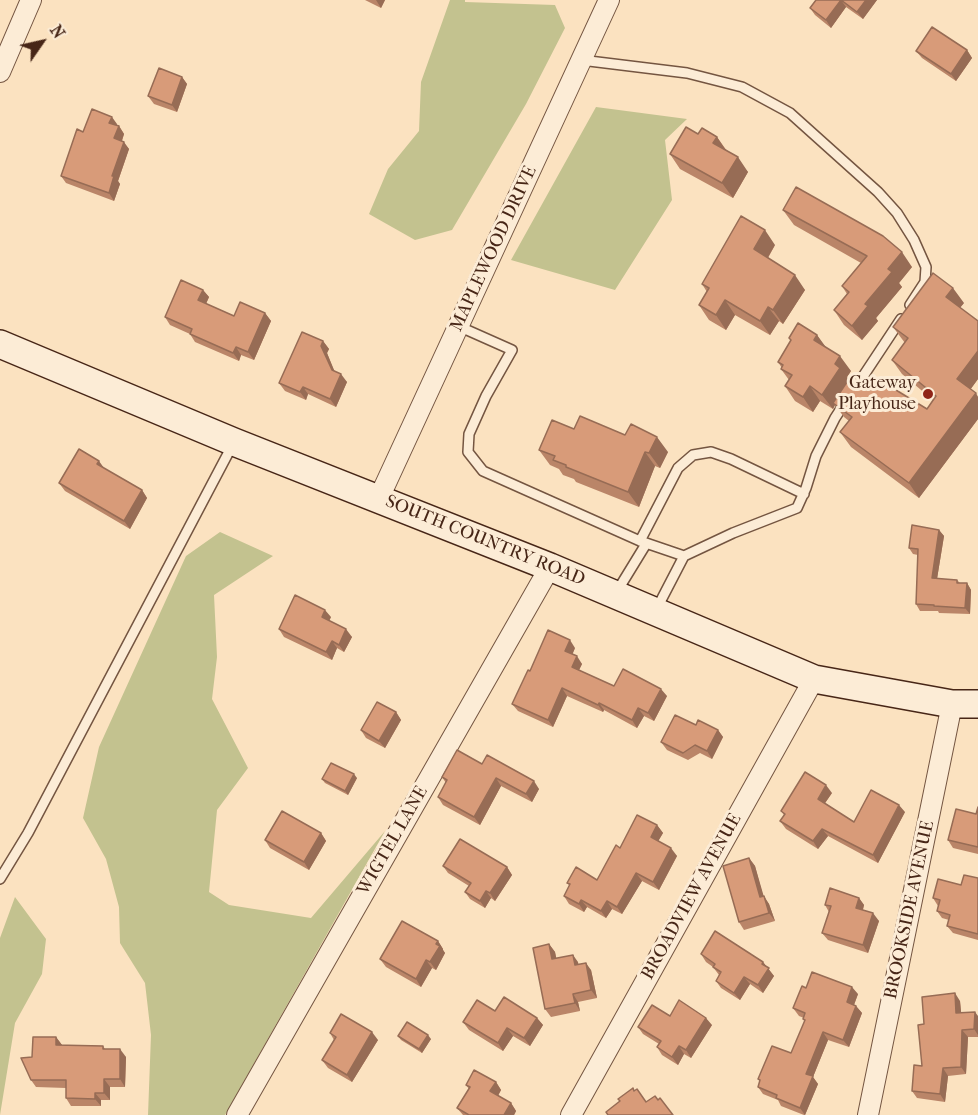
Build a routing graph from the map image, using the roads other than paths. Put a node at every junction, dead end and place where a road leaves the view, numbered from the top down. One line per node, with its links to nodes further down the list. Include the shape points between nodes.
1 (31, 0): 4 (street)
2 (609, 0): 3 (street, MAPLEWOOD DRIVE)
3 (581, 60): 5 (street, MAPLEWOOD DRIVE); 8 (lane, via 687,73 742,87 790,113 838,154 897,213 914,240 926,267 925,282 835,418 816,456)
4 (0, 72)
5 (458, 326): 9 (street, MAPLEWOOD DRIVE); 10 (lane, via 512,350 469,434 468,452 483,471)
6 (0, 344): 7 (main road, SOUTH COUNTRY ROAD)
7 (234, 442): 9 (main road, SOUTH COUNTRY ROAD); 17 (lane, via 34,823)
8 (804, 494): 10 (lane, via 731,459 711,452 693,455 678,468); 11 (lane, via 797,508)
9 (379, 498): 12 (main road, SOUTH COUNTRY ROAD)
10 (643, 543): 11 (lane); 13 (lane)
11 (684, 556): 14 (lane)
12 (550, 567): 13 (main road, SOUTH COUNTRY ROAD); 18 (street, WIGTEL LANE)
13 (615, 594): 14 (main road, SOUTH COUNTRY ROAD)
14 (655, 612): 15 (main road, SOUTH COUNTRY ROAD)
15 (814, 679): 16 (main road, SOUTH COUNTRY ROAD); 19 (street, BROADVIEW AVENUE)
16 (965, 704): 20 (street, BROOKSIDE AVENUE)
17 (0, 879)
18 (237, 1115)
19 (571, 1115)
20 (868, 1115)

